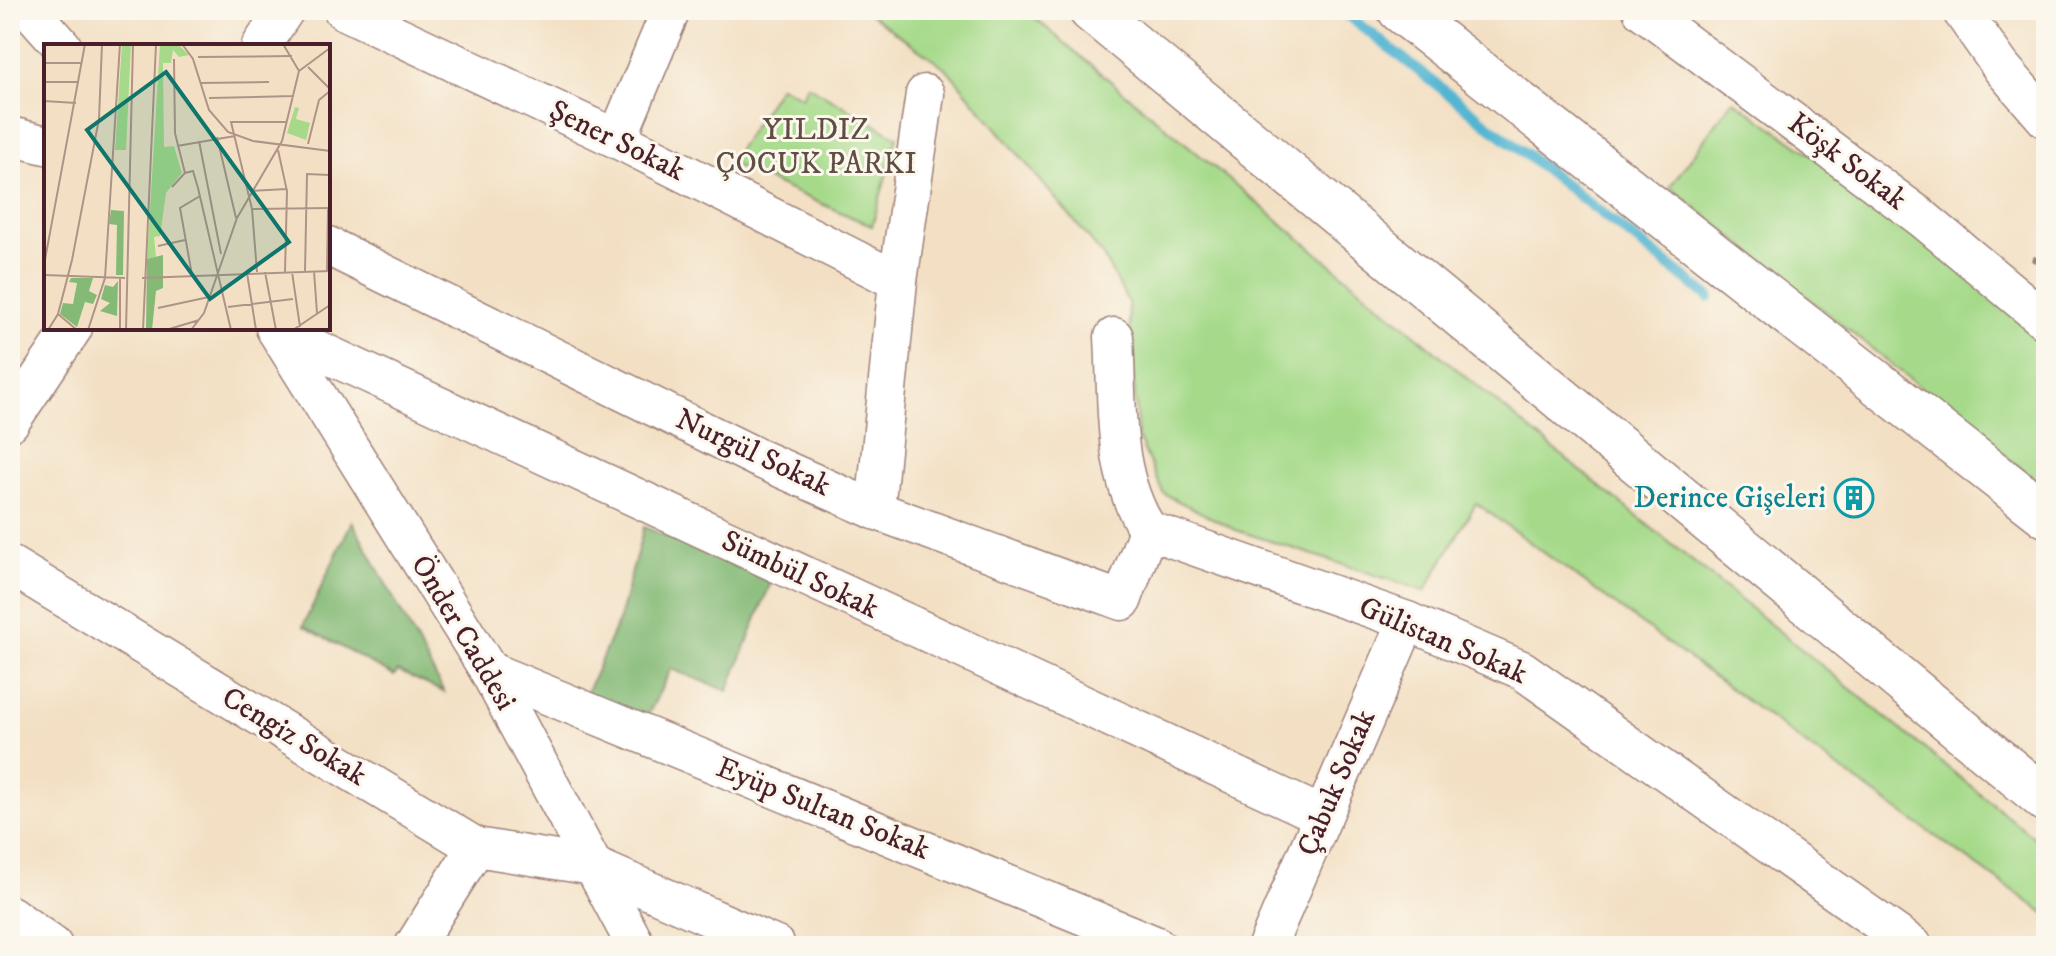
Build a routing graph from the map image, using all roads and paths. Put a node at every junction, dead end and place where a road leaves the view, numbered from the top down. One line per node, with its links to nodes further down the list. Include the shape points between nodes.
1 (30, 10): 9 (street)
2 (285, 10): 10 (street)
3 (343, 10): 14 (street, Şener Sokak)
4 (671, 10): 14 (street)
5 (1091, 10): 30 (street)
6 (1400, 10): 25 (street)
7 (1642, 10): 18 (street, Köşk Sokak, via 1922,218)
8 (1961, 10): 12 (street)
9 (60, 44)
10 (262, 44)
11 (925, 94): 17 (street)
12 (2046, 119)
13 (10, 136): 15 (street)
14 (617, 139): 17 (street, Şener Sokak)
15 (44, 144)
16 (330, 247): 24 (street, Nurgül Sokak, via 758,458)
17 (898, 281): 24 (street)
18 (2046, 321)
19 (72, 330): 23 (street)
20 (277, 330): 29 (street, Önder Caddesi)
21 (278, 330): 31 (street, Sümbül Sokak)
22 (1114, 337): 26 (street, via 1122,476)
23 (10, 422)
24 (875, 510): 26 (street, Nurgül Sokak, via 1122,601)
25 (2046, 515)
26 (1148, 530): 28 (street, Gülistan Sokak)
27 (10, 565): 32 (street, Cengiz Sokak)
28 (1407, 621): 31 (street, Çabuk Sokak); 41 (street, Gülistan Sokak, via 1522,670)
29 (489, 671): 33 (street, Önder Caddesi); 39 (street, Eyüp Sultan Sokak)
30 (2046, 800)
31 (1323, 816): 40 (street, Çabuk Sokak)
32 (476, 847): 33 (street, Cengiz Sokak); 37 (street)
33 (593, 866): 35 (street, Önder Caddesi); 38 (street, Cengiz Sokak)
34 (10, 915): 36 (street)
35 (632, 943)
36 (53, 946)
37 (414, 946)
38 (776, 946)
39 (1157, 946)
40 (1267, 946)
41 (1913, 946)

